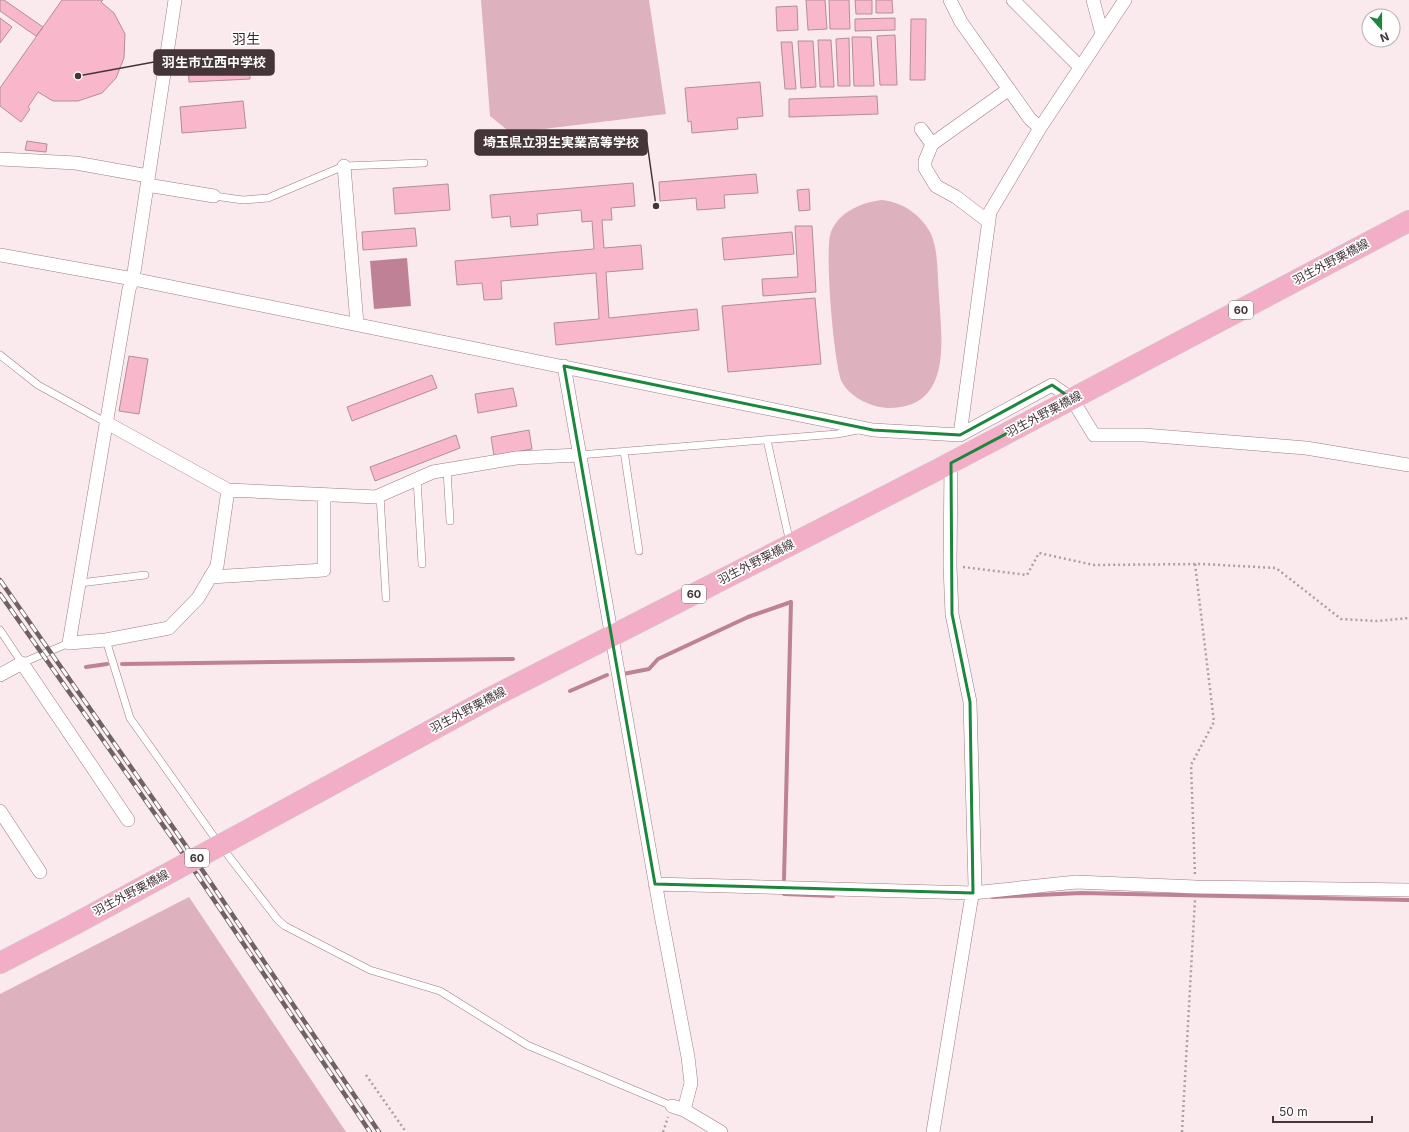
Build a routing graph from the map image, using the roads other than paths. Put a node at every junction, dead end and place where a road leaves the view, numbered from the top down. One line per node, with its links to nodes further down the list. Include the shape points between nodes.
1 (175, 0): 15 (street)
2 (950, 0): 8 (street, via 961,22)
3 (1013, 0): 7 (street)
4 (1093, 0): 6 (street)
5 (1125, 0): 6 (street)
6 (1102, 34): 7 (street)
7 (1080, 67): 9 (street)
8 (1009, 89): 9 (street, via 1030,119); 11 (street)
9 (1040, 128): 18 (street, via 990,212)
10 (921, 129): 11 (street)
11 (932, 144): 18 (street, via 925,168 936,186 956,197)
12 (0, 159): 15 (street, via 76,163)
13 (424, 163): 14 (lane)
14 (344, 166): 16 (lane, via 268,198 244,200); 21 (street)
15 (148, 180): 16 (street); 20 (street)
16 (214, 196)
17 (1409, 221): 24 (main road, 羽生外野栗橋線 / 60)
18 (989, 222): 27 (street)
19 (0, 255): 20 (street)
20 (133, 279): 21 (street); 25 (street, via 129,289)
21 (357, 324): 23 (street)
22 (0, 355): 25 (lane, via 38,385)
23 (564, 366): 26 (street); 30 (street)
24 (1072, 399): 27 (street, via 1052,385); 31 (main road, 羽生外野栗橋線 / 60); 32 (street, via 1094,435 1144,435 1306,448)
25 (108, 423): 35 (street); 44 (street)
26 (866, 429): 27 (street); 28 (lane)
27 (960, 435)
28 (767, 440): 29 (lane); 39 (lane)
29 (624, 451): 30 (lane); 40 (lane)
30 (579, 454): 33 (street, via 516,458); 47 (street)
31 (951, 463): 39 (main road, 羽生外野栗橋線 / 60); 57 (street, via 952,614 970,702 975,886)
32 (1409, 465)
33 (446, 470): 34 (street); 38 (lane)
34 (417, 479): 37 (street); 41 (lane)
35 (228, 490): 36 (street); 43 (street, via 217,566)
36 (324, 495): 37 (street); 43 (street, via 324,570)
37 (380, 495): 45 (lane)
38 (450, 521)
39 (790, 545): 47 (main road, 羽生外野栗橋線 / 60)
40 (639, 551)
41 (422, 564)
42 (145, 575): 44 (lane)
43 (210, 577): 48 (street, via 198,598 168,628)
44 (80, 583): 49 (street)
45 (386, 598)
46 (0, 630): 50 (lane)
47 (611, 636): 55 (street); 58 (main road, 羽生外野栗橋線 / 60, bridge, via 496,695)
48 (106, 640): 49 (street); 59 (lane, via 130,718 217,841 285,926 370,970 440,991 527,1045)
49 (69, 643): 50 (lane)
50 (22, 663): 51 (street); 53 (street)
51 (0, 675)
52 (0, 811): 54 (street)
53 (128, 820)
54 (40, 872)
55 (655, 884): 57 (street); 59 (street, via 691,1083)
56 (1409, 890): 57 (street, via 1196,887 1076,882)
57 (973, 893): 61 (street)
58 (0, 964)
59 (678, 1108): 60 (street)
60 (721, 1132)
61 (933, 1132)

